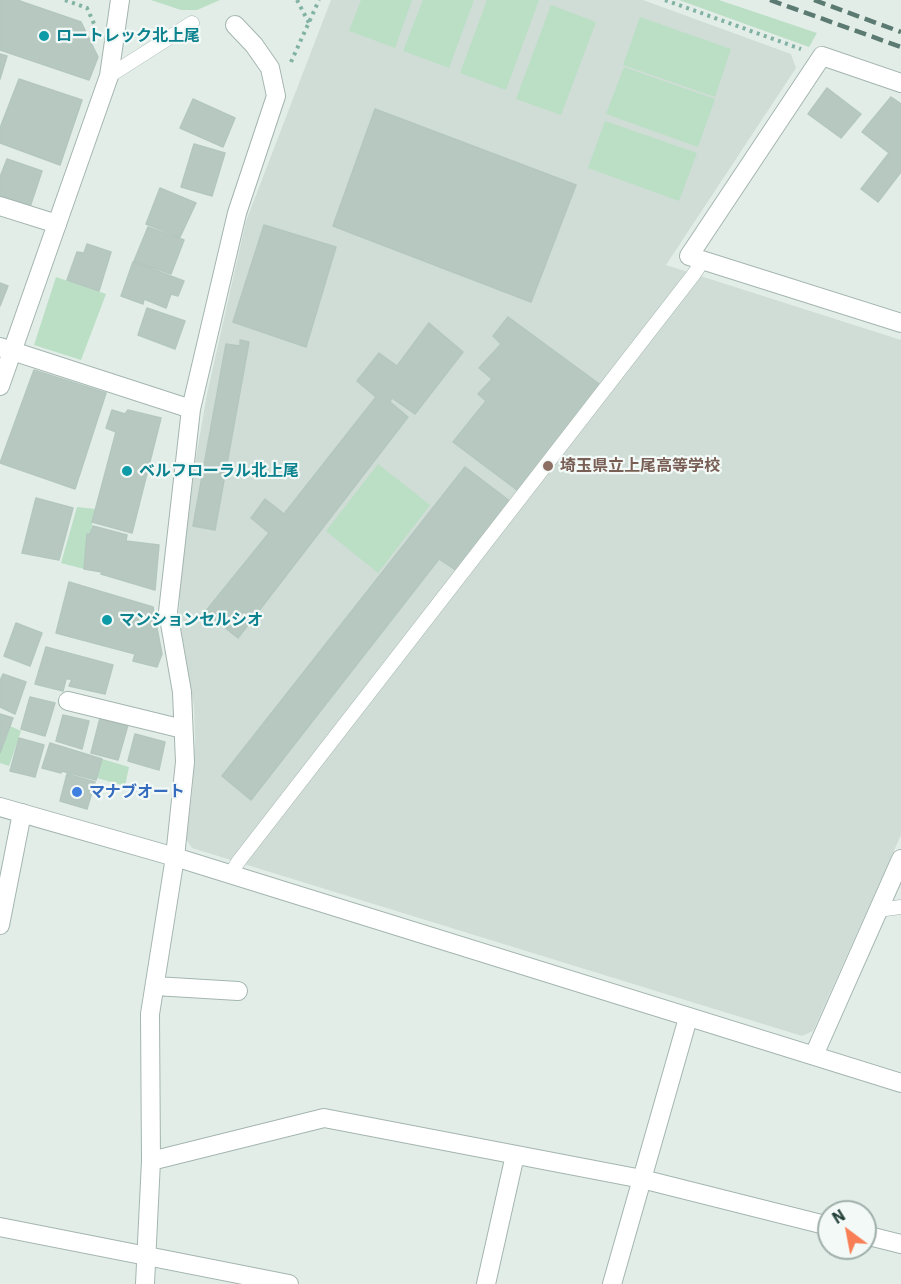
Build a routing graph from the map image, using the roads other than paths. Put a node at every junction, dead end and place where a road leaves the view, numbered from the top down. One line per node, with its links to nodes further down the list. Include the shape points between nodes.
1 (120, 0): 4 (street)
2 (192, 23): 4 (lane)
3 (235, 25): 12 (street, via 270,68 276,96 237,213)
4 (109, 76): 7 (street)
5 (901, 83): 8 (street, via 822,56 689,256)
6 (0, 206): 7 (street)
7 (57, 224): 10 (street)
8 (703, 260): 9 (street); 19 (lane)
9 (901, 324)
10 (6, 349): 11 (street); 12 (street)
11 (0, 386)
12 (191, 409): 14 (street, via 168,612 182,692)
13 (68, 701): 14 (street)
14 (183, 729): 17 (street, via 185,762)
15 (0, 807): 16 (street)
16 (22, 813): 17 (street); 22 (street)
17 (175, 856): 19 (street); 23 (street)
18 (901, 859): 21 (street)
19 (231, 874): 25 (street)
20 (901, 907): 21 (lane)
21 (878, 910): 26 (street)
22 (0, 925)
23 (154, 986): 24 (street); 29 (street, via 150,1014)
24 (238, 991)
25 (688, 1018): 26 (street); 30 (street)
26 (814, 1055): 27 (street)
27 (901, 1083)
28 (514, 1155): 29 (street, via 324,1118); 30 (street); 38 (street)
29 (151, 1161): 35 (street)
30 (642, 1179): 31 (street); 39 (street)
31 (817, 1223)
32 (0, 1227): 35 (street)
33 (877, 1238): 34 (street)
34 (901, 1244)
35 (146, 1256): 36 (street); 37 (street)
36 (145, 1284)
37 (289, 1284)
38 (486, 1284)
39 (612, 1284)

